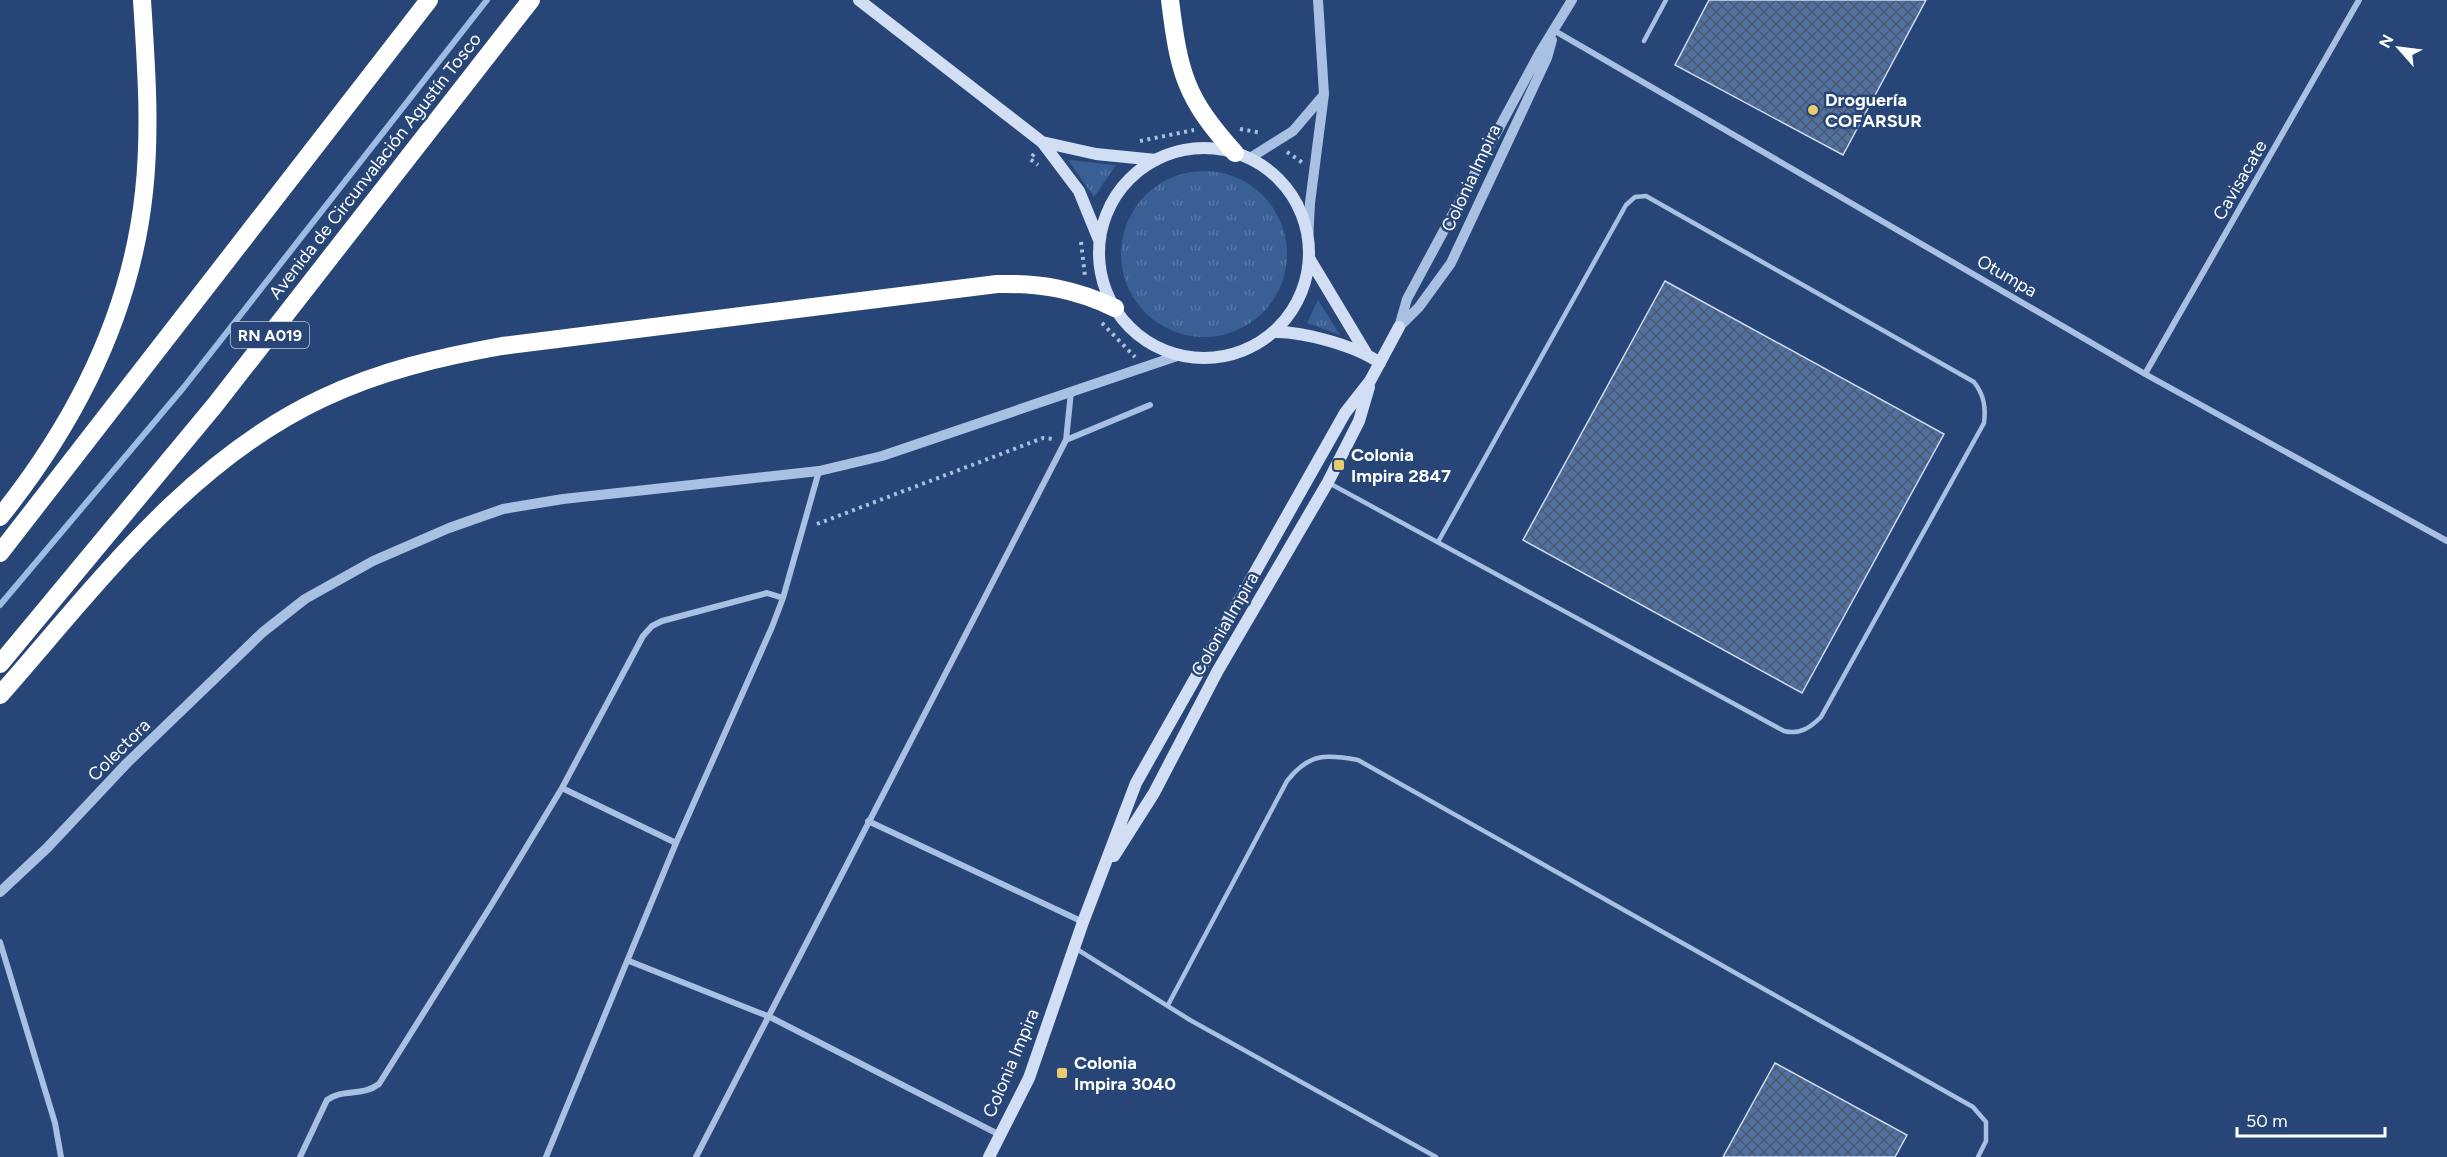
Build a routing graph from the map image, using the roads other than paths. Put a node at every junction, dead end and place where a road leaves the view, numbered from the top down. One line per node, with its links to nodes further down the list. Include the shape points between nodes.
1 (142, 0): 32 (highway, via 147,143 142,202 126,287 103,351 73,412 49,452)
2 (429, 0): 35 (highway)
3 (531, 0): 37 (highway, Avenida de Circunvalación Agustín Tosco / RN A019, via 215,405)
4 (859, 0): 13 (main road)
5 (1170, 0): 14 (highway, via 1177,54 1189,92 1200,112)
6 (1318, 0): 12 (street)
7 (1572, 0): 10 (street, Colonia Impira)
8 (1666, 0): 11 (lane)
9 (2359, 0): 25 (street, Cavisacate)
10 (1555, 31): 20 (street, Colonia Impira, via 1407,299); 20 (street, Colonia Impira, via 1547,58 1451,262 1419,308); 25 (street, Otumpa)
11 (1644, 40)
12 (1324, 94): 14 (street, via 1278,143); 16 (street)
13 (1042, 142): 15 (main road, via 1096,154); 17 (main road, via 1079,191)
14 (1242, 155): 15 (main road, via 1195,149); 16 (main road, via 1266,168 1289,192 1305,223)
15 (1156, 160): 17 (main road, via 1120,191 1106,217)
16 (1308, 242): 18 (main road)
17 (1100, 244): 19 (main road, via 1101,272)
18 (1309, 258): 21 (main road, via 1298,299); 22 (main road)
19 (1115, 308): 23 (main road, via 1146,340); 38 (highway, via 1065,288 997,284 502,346 389,371 291,414 203,478 118,559)
20 (1399, 327): 24 (main road, Colonia Impira)
21 (1273, 332): 22 (main road, via 1310,335); 23 (main road, via 1231,354 1206,358)
22 (1366, 353): 24 (main road)
23 (1180, 355): 27 (street, Colectora)
24 (1380, 363): 26 (main road, Colonia Impira)
25 (2145, 374): 33 (street, Otumpa)
26 (1370, 381): 31 (main road, Colonia Impira, via 1359,422); 42 (main road, Colonia Impira, via 1345,412 1136,783)
27 (1071, 393): 29 (street); 30 (street, Colectora, via 882,456)
28 (1150, 405): 29 (street)
29 (1065, 440): 40 (street)
30 (819, 471): 36 (street); 43 (street, Colectora, via 504,509 373,561 305,599 263,632)
31 (1328, 482): 34 (lane); 42 (main road, Colonia Impira, via 1217,672 1154,793)
32 (0, 517)
33 (2447, 541)
34 (1438, 542): 34 (lane, via 1794,734 1811,727 1821,717 1984,423 1982,392 1974,382 1646,196 1635,197 1626,205)
35 (0, 553)
36 (783, 598): 39 (street, via 758,594 652,626 643,636); 41 (street)
37 (0, 663)
38 (0, 695)
39 (562, 788): 41 (street); 52 (street, via 379,1084 370,1090 335,1094 327,1100)
40 (868, 821): 44 (street); 49 (street)
41 (676, 843): 47 (street)
42 (1099, 879): 44 (main road, Colonia Impira)
43 (0, 892)
44 (1083, 922): 46 (main road, Colonia Impira)
45 (0, 942): 51 (street, via 55,1123)
46 (1075, 948): 48 (lane); 50 (main road, Colonia Impira, via 1029,1078)
47 (629, 961): 49 (street); 53 (street)
48 (1168, 1005): 56 (lane); 57 (lane, via 1287,781 1311,759 1334,755 1358,760 1973,1107 1986,1122 1986,1141)
49 (770, 1017): 50 (street); 54 (street)
50 (1001, 1135): 55 (main road, Colonia Impira)
51 (61, 1157)
52 (300, 1157)
53 (546, 1157)
54 (696, 1157)
55 (989, 1157)
56 (1436, 1157)
57 (1978, 1157)

